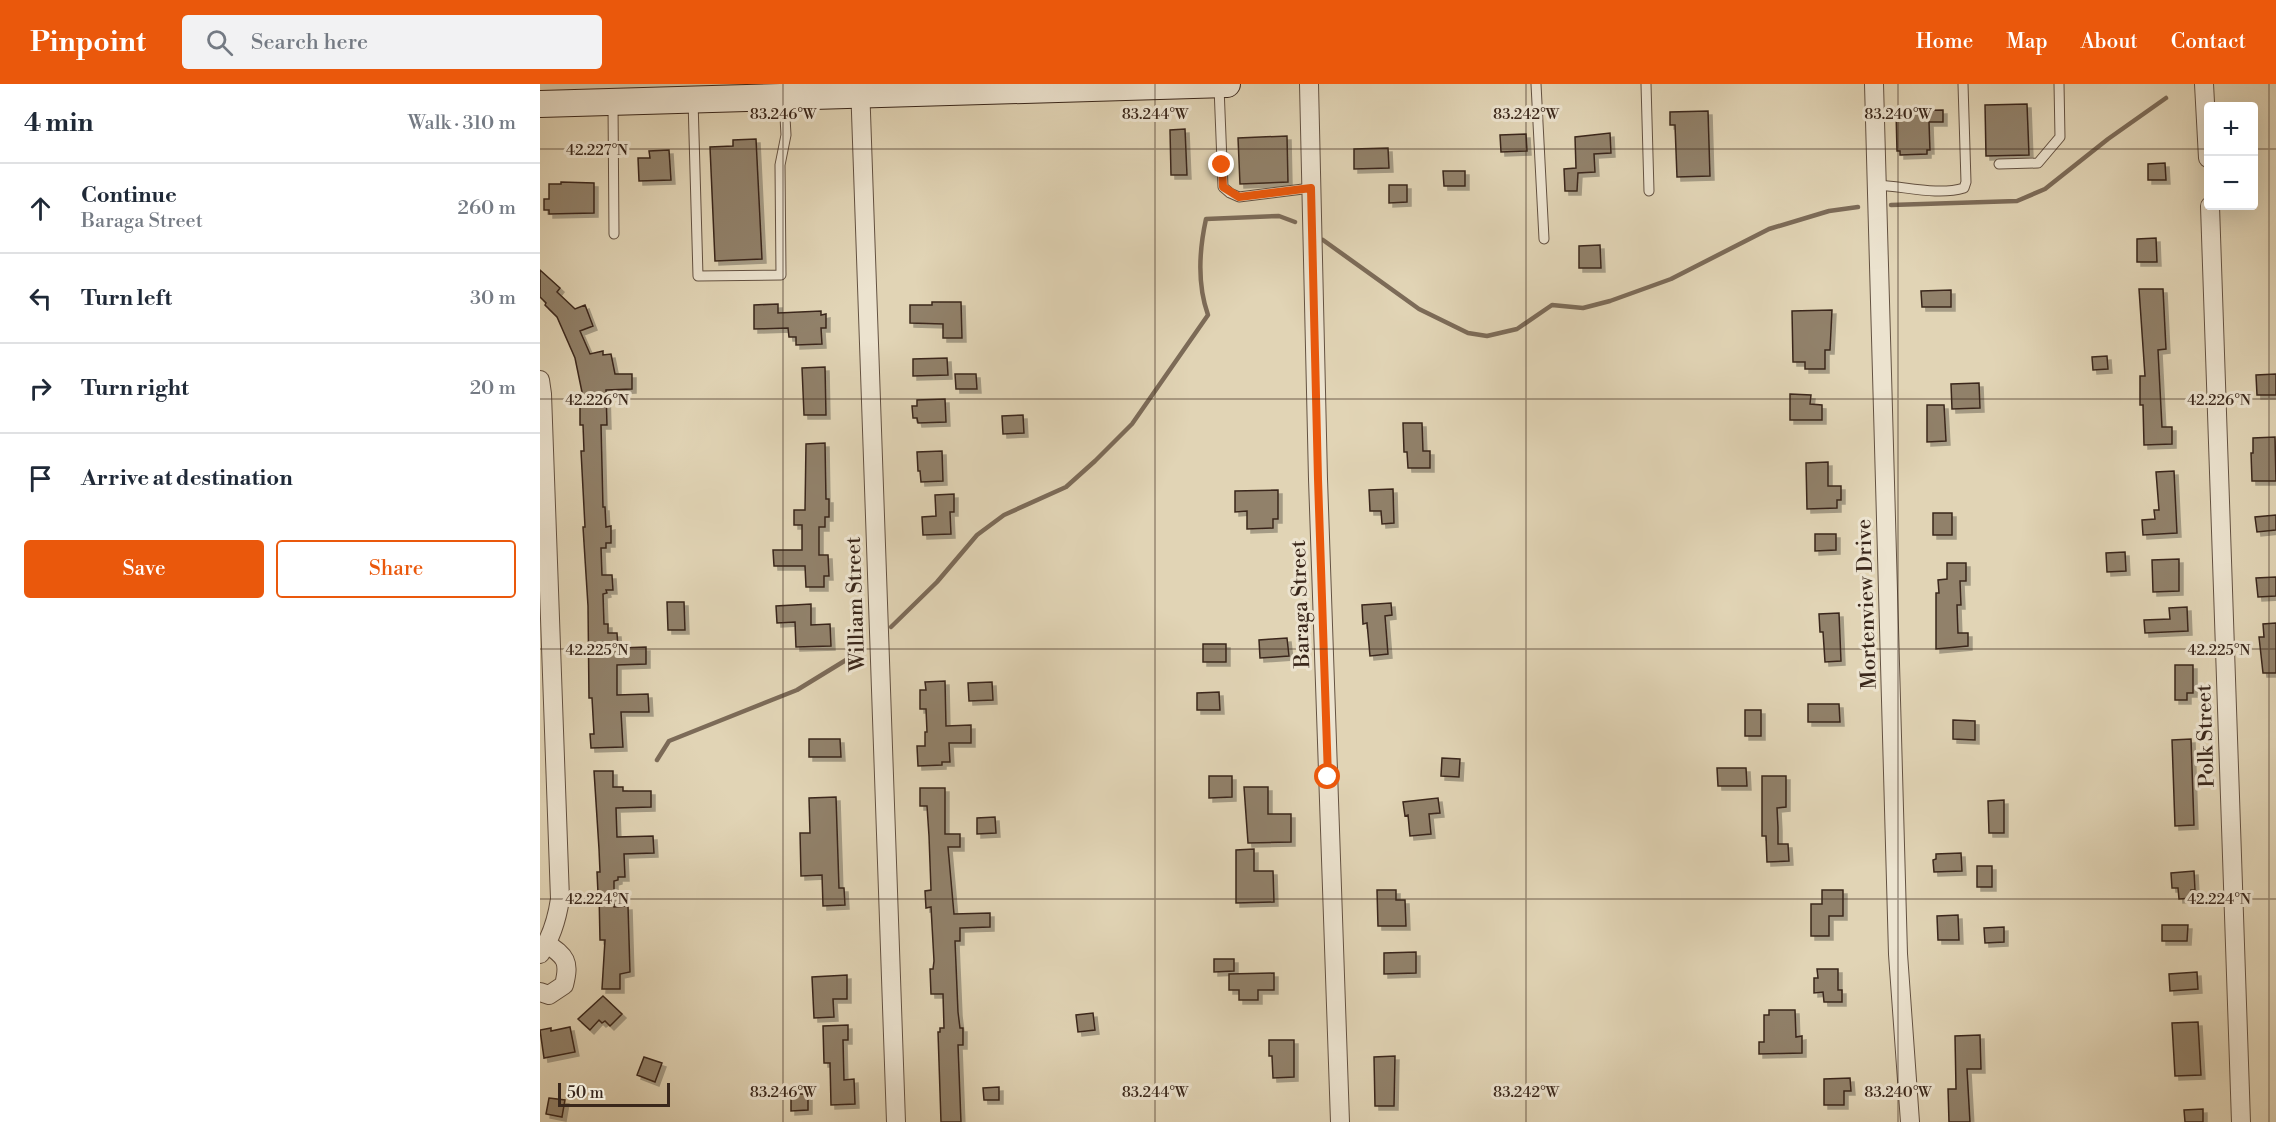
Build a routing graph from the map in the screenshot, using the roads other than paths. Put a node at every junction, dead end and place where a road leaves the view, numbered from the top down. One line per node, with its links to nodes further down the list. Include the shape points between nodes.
1 (1219, 84): 2 (main road); 10 (main road); 19 (lane, via 1223,187 1239,197)
2 (1227, 84)
3 (1309, 84): 19 (street, Baraga Street)
4 (1536, 84): 23 (lane)
5 (1646, 84): 20 (lane)
6 (1874, 84): 18 (street, Mortenview Drive)
7 (1963, 84): 18 (lane, via 1964,188 1936,191)
8 (2059, 84): 17 (lane, via 2060,138 2038,163)
9 (2204, 84): 16 (street)
10 (1115, 86): 11 (main road)
11 (859, 89): 12 (main road); 27 (street, William Street)
12 (784, 98): 13 (main road); 13 (lane, via 781,275 698,276)
13 (693, 100): 14 (main road)
14 (613, 102): 15 (main road); 22 (lane)
15 (540, 104)
16 (2208, 156)
17 (1999, 164)
18 (1876, 185): 29 (street, Mortenview Drive, via 1898,954)
19 (1311, 188): 28 (street, Baraga Street)
20 (1649, 191)
21 (2210, 210): 30 (street, Polk Street)
22 (614, 234)
23 (1544, 239)
24 (540, 380): 25 (street, via 560,899 557,919)
25 (543, 949): 26 (street, via 563,956 568,970 564,985 549,995)
26 (540, 992)
27 (896, 1122)
28 (1340, 1122)
29 (1910, 1122)
30 (2241, 1122)

